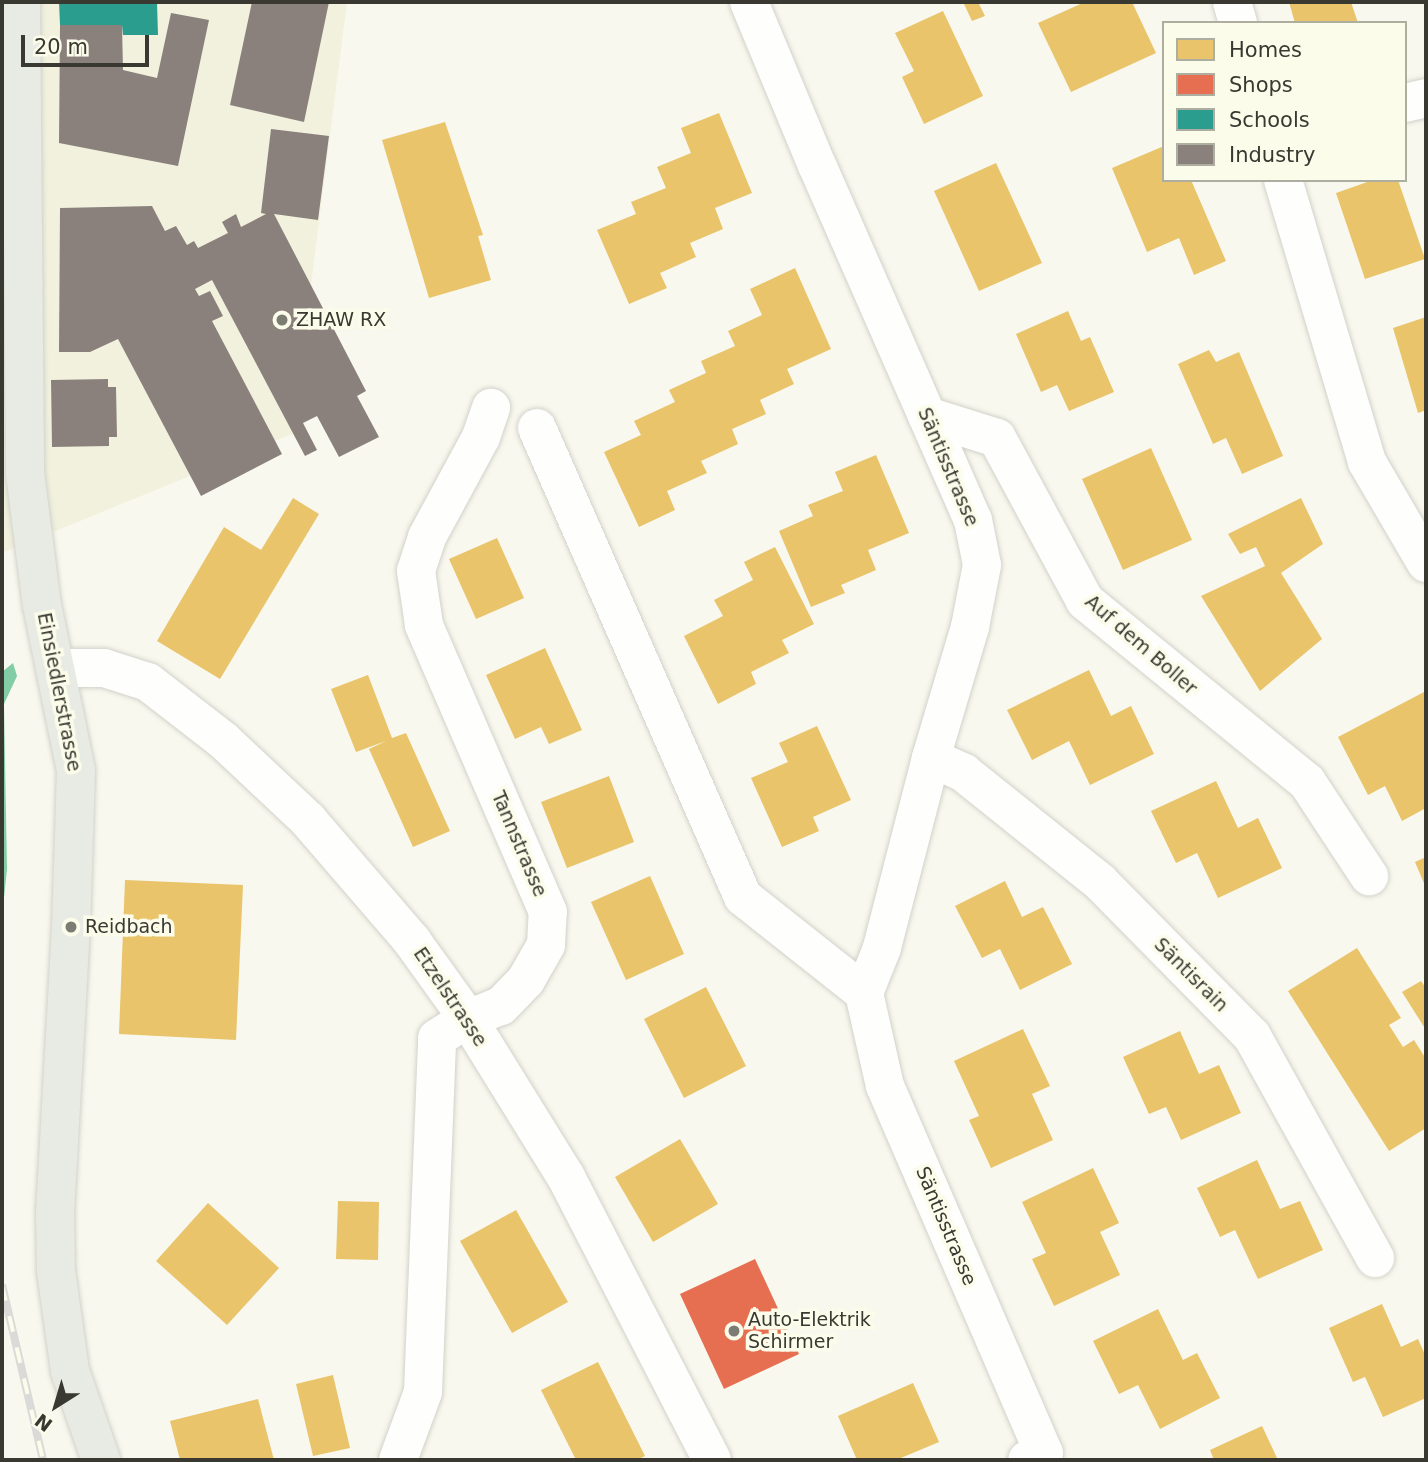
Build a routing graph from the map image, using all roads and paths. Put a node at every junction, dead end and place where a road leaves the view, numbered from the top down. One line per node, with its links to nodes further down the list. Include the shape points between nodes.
1 (21, 2): 12 (main road, Einsiedlerstrasse, via 26,473 42,605)
2 (749, 2): 9 (street, Säntisstrasse)
3 (1232, 2): 4 (street)
4 (1237, 21)
5 (1426, 98): 6 (street)
6 (1407, 103)
7 (1284, 182): 11 (street, via 1367,462)
8 (491, 408): 16 (street, Tannstrasse, via 481,437 427,537 416,570 424,625 548,912 546,945 526,980 501,1006)
9 (927, 416): 13 (street, Säntisstrasse, via 973,520 982,565 970,627); 14 (street, Auf dem Boller, via 997,438 1085,601 1307,782)
10 (537, 428): 15 (street, via 743,897)
11 (1426, 563)
12 (56, 668): 16 (street, Etzelstrasse, via 104,668 148,682 224,741 308,820 412,942); 19 (main road, Einsiedlerstrasse, via 76,770 56,1271 70,1371)
13 (931, 758): 15 (street, Säntisstrasse, via 882,948); 17 (street, Säntisrain, via 964,773 1100,882 1252,1036)
14 (1369, 876)
15 (864, 993): 18 (street, Säntisstrasse, via 885,1086)
16 (468, 1019): 20 (street, Tannstrasse, via 437,1038 423,1392); 21 (street, Etzelstrasse, via 566,1177)
17 (1375, 1258)
18 (1044, 1458)
19 (101, 1460)
20 (398, 1460)
21 (712, 1460)

